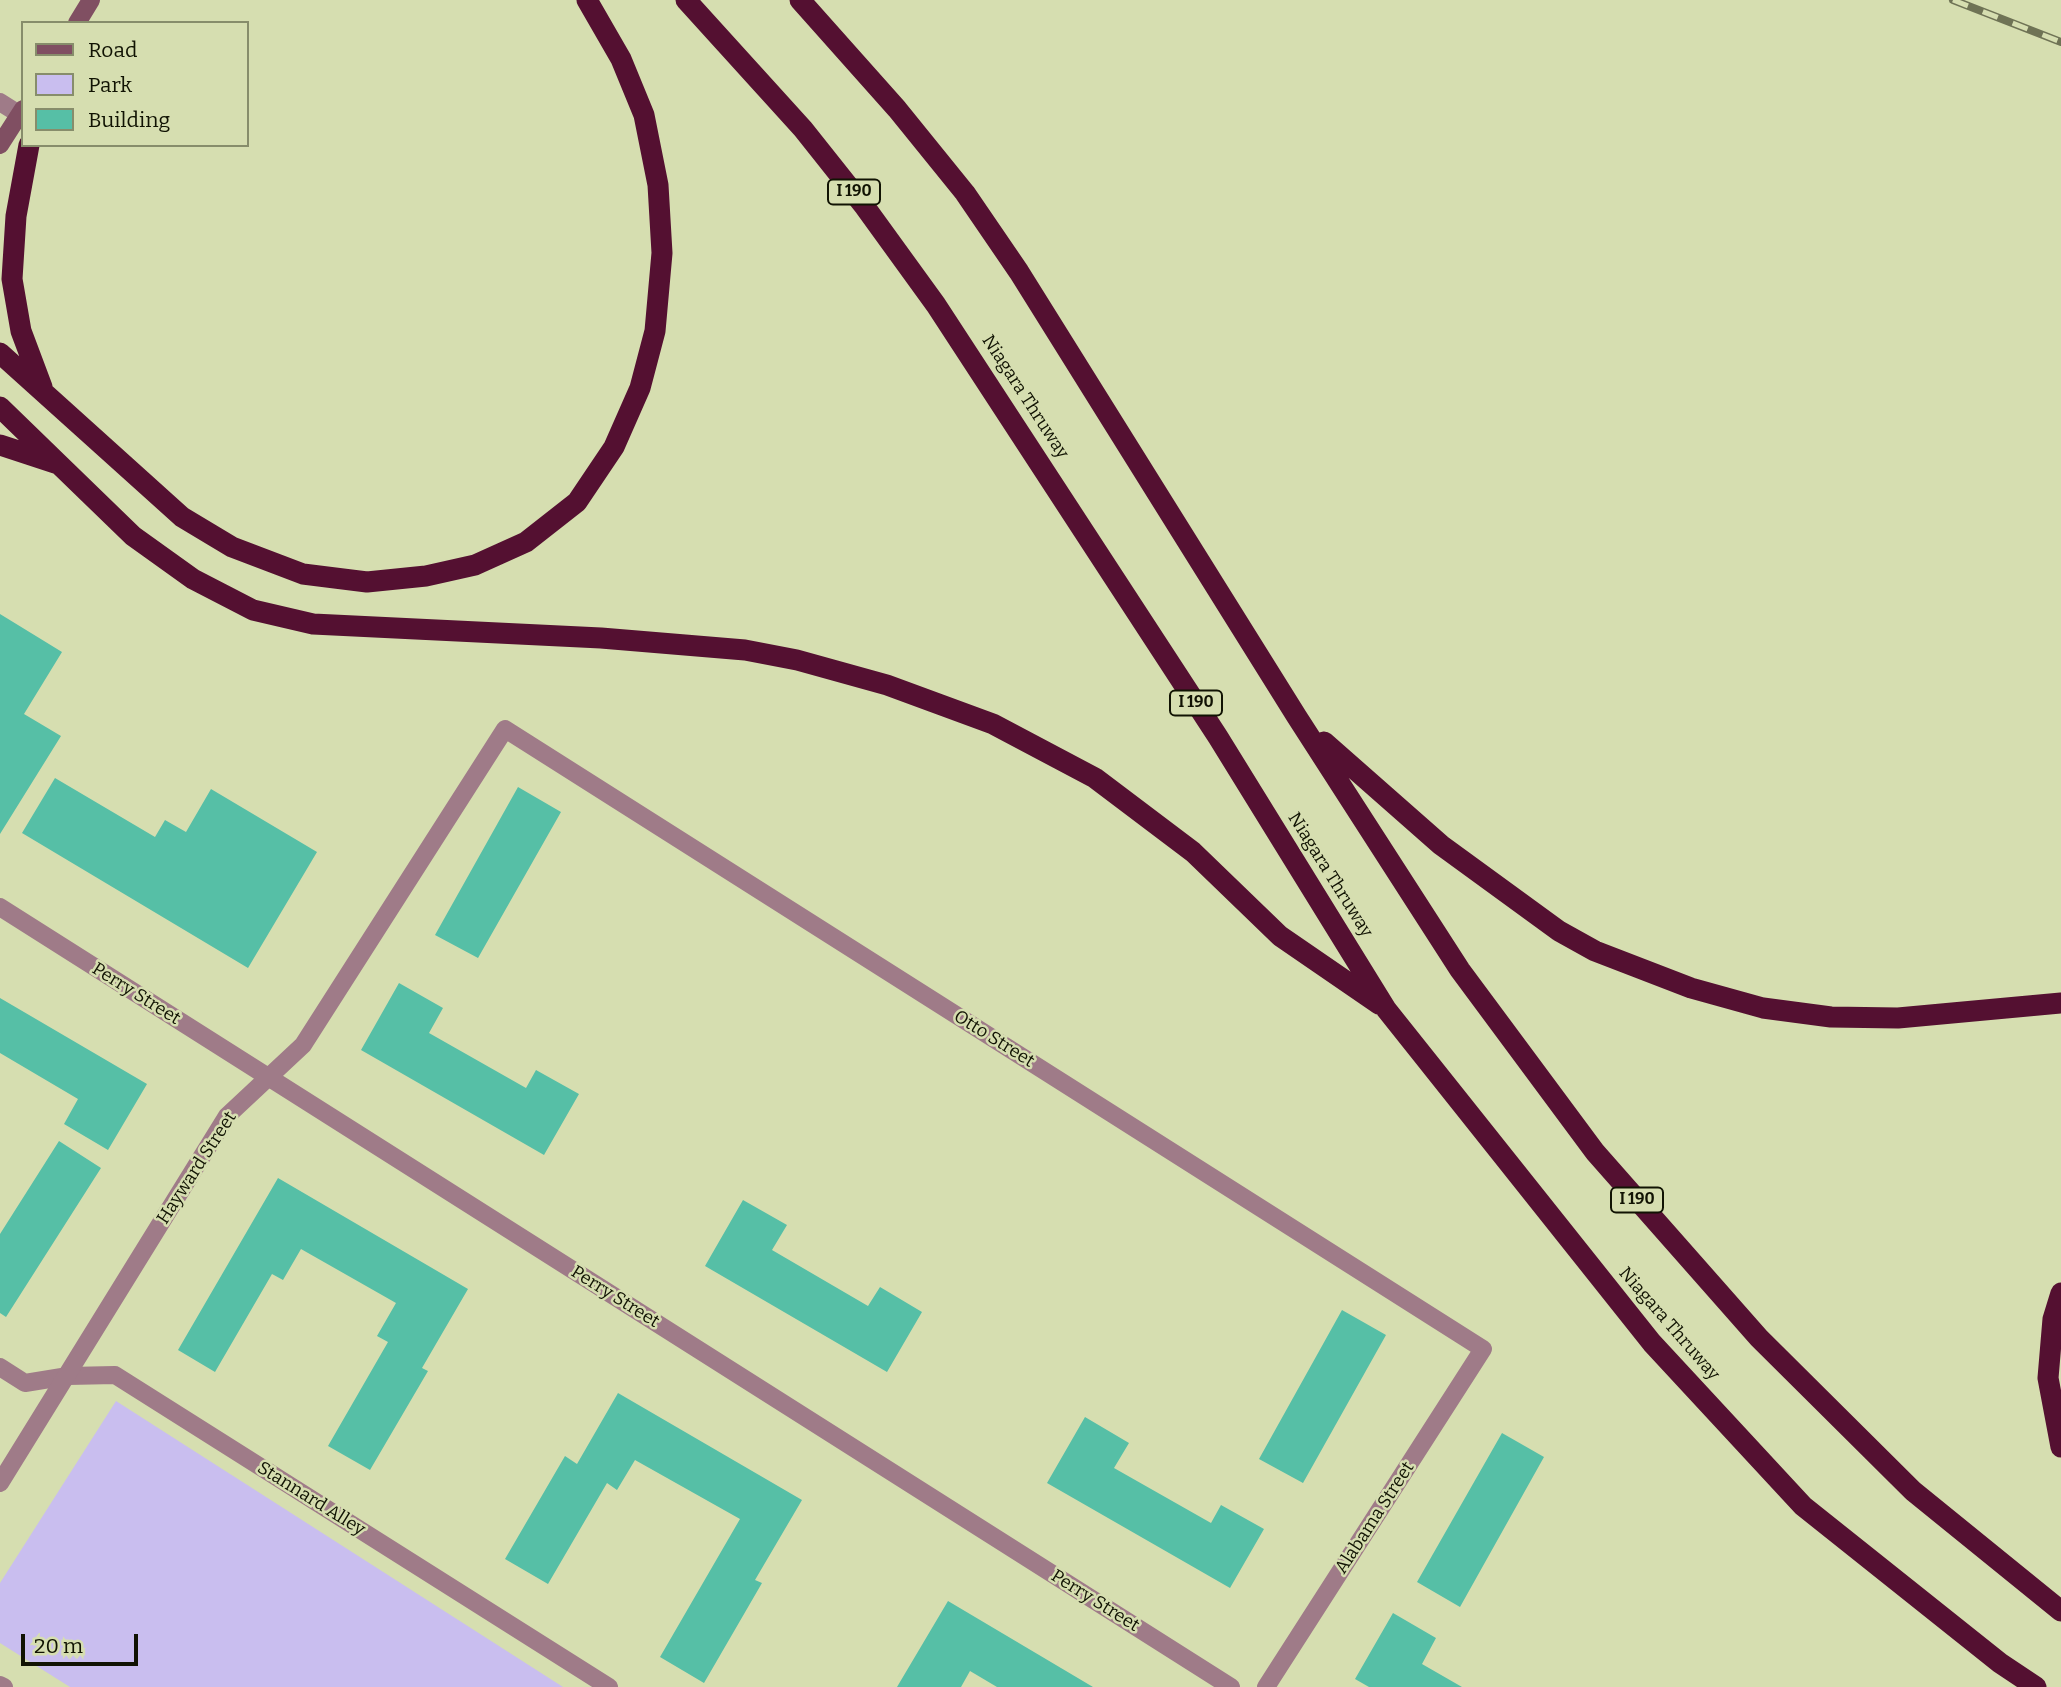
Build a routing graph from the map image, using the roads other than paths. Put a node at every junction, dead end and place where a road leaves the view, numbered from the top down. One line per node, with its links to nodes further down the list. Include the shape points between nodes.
1 (91, 0): 5 (street)
2 (587, 0): 11 (highway, via 621,59 645,115 658,185 662,253 655,331 640,388 614,447 577,502 526,542 475,565 426,576 367,582 303,574 232,547 182,517)
3 (686, 0): 19 (highway, Niagara Thruway / I 190, via 803,130 936,305 1218,737)
4 (800, 0): 15 (highway, I 190, via 965,193 1062,337)
5 (78, 21)
6 (0, 102): 7 (street)
7 (21, 111): 8 (street)
8 (0, 145)
9 (29, 147): 11 (highway, via 16,216 12,279 21,331)
10 (0, 353): 11 (highway)
11 (43, 389)
12 (0, 407): 14 (highway)
13 (0, 445): 14 (highway)
14 (61, 466): 19 (highway, via 133,536 193,579 253,610 313,624 745,650 887,685 993,724 1095,778 1193,852 1280,936)
15 (1297, 717): 18 (highway, via 1382,795 1493,885 1559,931 1690,988 1763,1008 1831,1017 1898,1018); 27 (highway, I 190, via 1460,971 1595,1152 1759,1338 1903,1481)
16 (505, 729): 20 (street, Hayward Street, via 303,1045); 22 (street, Otto Street)
17 (0, 907): 20 (street, Perry Street)
18 (2061, 1003)
19 (1386, 1009): 31 (highway, Niagara Thruway / I 190, via 1652,1343 1803,1506)
20 (267, 1077): 24 (street, Hayward Street, via 227,1116); 29 (street, Perry Street)
21 (2061, 1293): 25 (highway, via 2053,1319 2048,1378)
22 (1483, 1349): 30 (street, Alabama Street)
23 (0, 1367): 24 (street, Stannard Alley, via 25,1383)
24 (68, 1376): 26 (street, Hayward Street); 28 (street, Stannard Alley, via 115,1375)
25 (2061, 1447)
26 (0, 1483)
27 (2061, 1611)
28 (609, 1687)
29 (1231, 1687)
30 (1266, 1687)
31 (2036, 1687)

